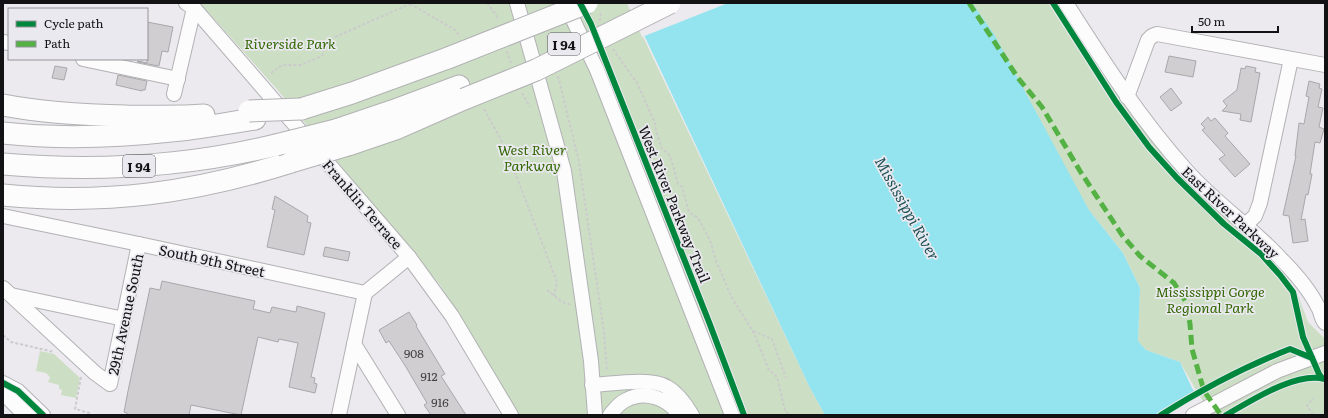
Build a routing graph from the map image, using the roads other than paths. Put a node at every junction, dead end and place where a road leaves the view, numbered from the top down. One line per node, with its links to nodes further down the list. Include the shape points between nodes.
1 (517, 3): 30 (street, via 564,170 591,361)
2 (565, 3): 41 (street, via 597,70)
3 (587, 3): 14 (highway, I 94, bridge, via 384,82 308,107)
4 (669, 3): 16 (highway, I 94, bridge, via 462,92 392,111)
5 (1066, 3): 12 (street, East River Parkway)
6 (190, 5): 10 (street); 22 (street, Franklin Terrace)
7 (89, 60): 10 (street)
8 (1291, 60): 9 (street); 12 (street, via 1157,34 1148,40); 20 (street, via 1260,203 1255,216)
9 (1325, 65)
10 (178, 79): 11 (street)
11 (174, 94)
12 (1127, 97): 20 (street, East River Parkway, via 1186,171 1214,200)
13 (3, 106): 14 (highway, via 111,116)
14 (252, 115): 15 (highway, I 94, via 171,131 93,136)
15 (3, 133)
16 (342, 137): 17 (highway, I 94, bridge, via 276,145 194,160 123,168 62,168); 18 (highway, bridge, via 291,162 175,191 82,198)
17 (3, 164)
18 (3, 195)
19 (3, 216): 21 (street, South 9th Street)
20 (1245, 225): 26 (street, East River Parkway, via 1303,284)
21 (139, 244): 24 (street, South 9th Street); 25 (street, 29th Avenue South)
22 (409, 257): 24 (street); 36 (street, Franklin Terrace, via 452,316)
23 (7, 292): 25 (street); 25 (street, 29th Avenue South, via 110,384)
24 (365, 293): 27 (street)
25 (124, 319)
26 (1325, 323)
27 (354, 344): 34 (street); 35 (street)
28 (1325, 353): 42 (street, via 1277,371)
29 (3, 383): 33 (street, via 18,391)
30 (592, 385): 37 (street); 40 (street, via 652,382 667,386)
31 (3, 389): 32 (street)
32 (25, 415)
33 (43, 415)
34 (339, 415)
35 (398, 415)
36 (511, 415)
37 (595, 415)
38 (610, 415): 39 (street, via 621,403 638,396 659,397 676,409)
39 (679, 415)
40 (692, 415)
41 (732, 415)
42 (1193, 415)

